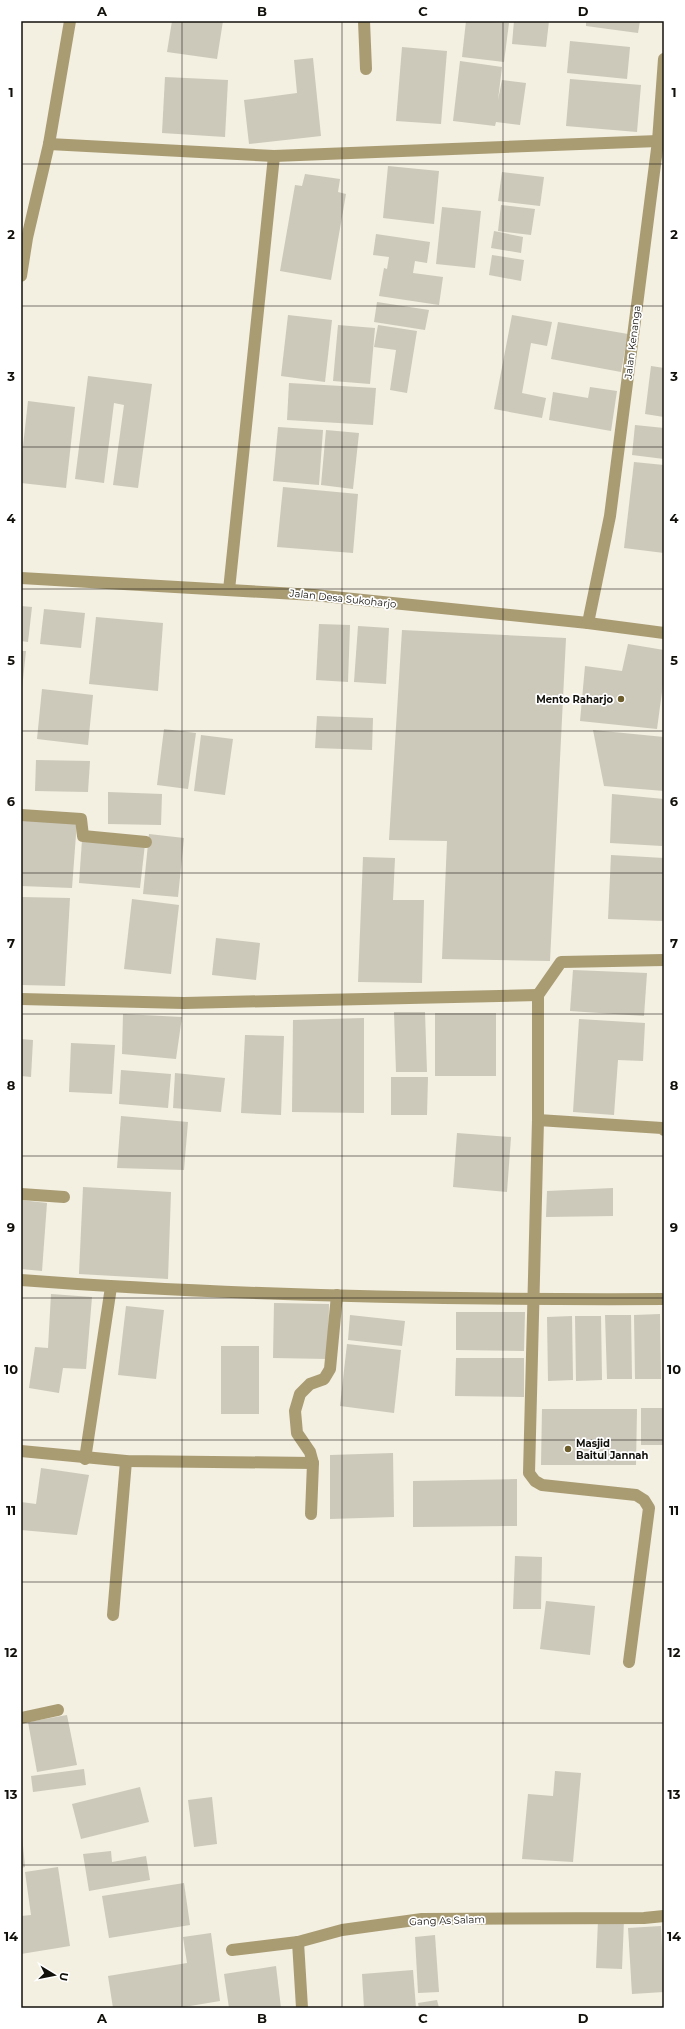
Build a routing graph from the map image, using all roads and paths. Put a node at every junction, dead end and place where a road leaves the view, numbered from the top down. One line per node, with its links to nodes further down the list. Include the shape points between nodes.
1 (70, 21): 7 (street)
2 (364, 21): 4 (street)
3 (664, 59): 5 (street, Jalan Kenanga)
4 (366, 69)
5 (664, 72): 6 (street, Jalan Kenanga)
6 (658, 140): 8 (street); 13 (street, Jalan Kenanga, via 610,516)
7 (49, 144): 8 (street); 9 (street)
8 (274, 156): 12 (street)
9 (22, 258): 10 (street)
10 (21, 276)
11 (21, 578): 12 (street, Jalan Desa Sukoharjo)
12 (229, 590): 13 (street, Jalan Desa Sukoharjo, via 314,595)
13 (588, 623): 14 (street, Jalan Desa Sukoharjo)
14 (664, 633)
15 (21, 815): 16 (street, via 81,819 83,836)
16 (146, 842)
17 (664, 960): 18 (street, via 561,962)
18 (538, 995): 19 (street, via 184,1003); 20 (street)
19 (21, 999)
20 (538, 1120): 21 (street); 28 (street)
21 (664, 1130)
22 (21, 1194): 23 (street)
23 (64, 1197)
24 (21, 1280): 25 (street)
25 (111, 1287): 26 (street); 30 (street)
26 (337, 1295): 28 (street); 32 (street, via 330,1369 324,1379 310,1384 300,1394 295,1411 297,1433 310,1452)
27 (664, 1298): 28 (street)
28 (534, 1299): 35 (street, via 529,1473 535,1482 542,1485 636,1495 644,1500 649,1508)
29 (21, 1451): 30 (street)
30 (85, 1459): 31 (street)
31 (126, 1461): 32 (street); 34 (street)
32 (313, 1463): 33 (street)
33 (311, 1514)
34 (113, 1616)
35 (629, 1662)
36 (58, 1710): 37 (street)
37 (21, 1718)
38 (664, 1916): 39 (street, Gang As Salam, via 422,1919 342,1930)
39 (298, 1942): 40 (street, Gang As Salam); 41 (street)
40 (232, 1950)
41 (302, 2008)

